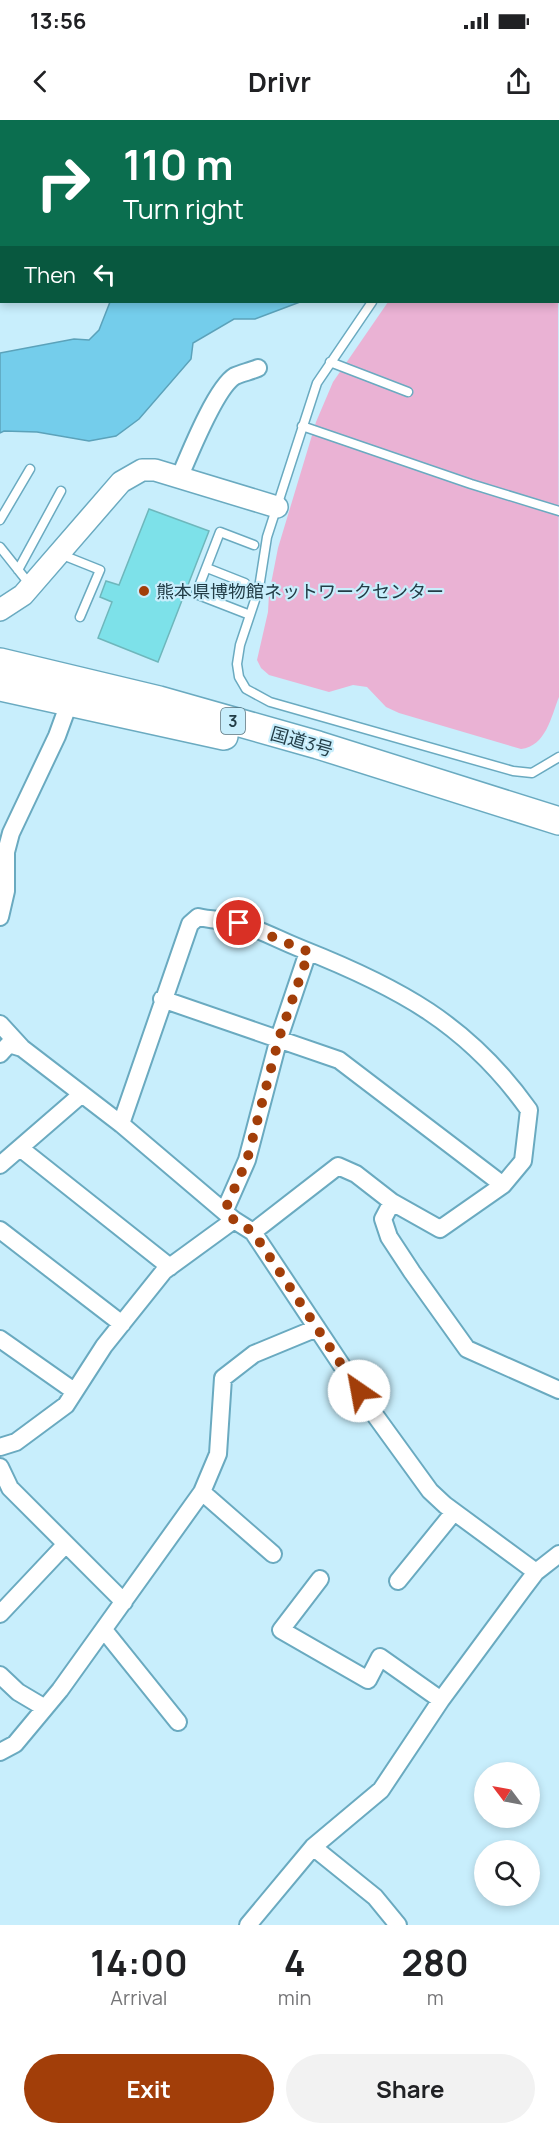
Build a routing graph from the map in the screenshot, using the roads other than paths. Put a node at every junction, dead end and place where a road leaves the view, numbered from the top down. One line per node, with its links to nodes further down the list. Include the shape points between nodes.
1 (371, 303): 2 (lane)
2 (330, 362): 4 (lane); 5 (lane, via 317,383)
3 (258, 368): 7 (street, via 233,377 221,392)
4 (408, 392)
5 (302, 426): 9 (lane); 10 (lane)
6 (30, 469): 11 (lane)
7 (180, 476): 9 (street); 14 (street, via 155,470 131,475)
8 (61, 491): 16 (lane)
9 (277, 507): 19 (lane)
10 (559, 511)
11 (0, 520)
12 (254, 546): 15 (lane, via 220,532)
13 (0, 547): 16 (lane)
14 (59, 554): 16 (street); 20 (lane, via 100,570)
15 (207, 567): 17 (lane); 19 (lane, via 196,594)
16 (25, 578): 18 (street, via 23,595)
17 (245, 583)
18 (0, 610)
19 (250, 615): 24 (lane, via 237,664 238,677 257,697 513,771 532,773)
20 (80, 616)
21 (0, 663): 25 (highway, 国道3号 / 3, via 238,722)
22 (0, 687): 23 (highway, 国道3号 / 3)
23 (69, 703): 25 (highway, 国道3号 / 3); 27 (street, via 11,832)
24 (559, 757)
25 (462, 792): 26 (highway, 国道3号 / 3)
26 (559, 821)
27 (0, 917)
28 (309, 952): 29 (street, via 239,923 198,917 190,924); 31 (street); 38 (street, via 381,982 446,1021 505,1076 529,1110 523,1161)
29 (162, 999): 31 (street); 35 (street)
30 (0, 1024): 32 (street)
31 (279, 1038): 38 (street, via 339,1060); 40 (street)
32 (22, 1048): 33 (street, via 9,1044); 34 (street)
33 (0, 1054)
34 (82, 1094): 35 (street); 36 (street)
35 (122, 1124): 40 (street)
36 (20, 1148): 37 (street); 43 (street)
37 (0, 1165)
38 (503, 1185): 39 (street, via 440,1229)
39 (392, 1202): 42 (street, via 356,1174 338,1166); 48 (street, via 383,1219 389,1237 467,1349)
40 (229, 1215): 42 (street); 43 (street)
41 (0, 1230): 44 (street)
42 (253, 1232): 45 (street)
43 (170, 1267): 44 (street)
44 (122, 1324): 47 (street)
45 (317, 1328): 51 (street, via 254,1354 223,1378 218,1454); 52 (street, via 430,1491)
46 (0, 1338): 47 (street)
47 (74, 1390): 49 (street, via 66,1405 43,1425)
48 (559, 1390)
49 (0, 1447)
50 (0, 1467): 53 (street, via 10,1488)
51 (202, 1492): 54 (street); 59 (street)
52 (454, 1512): 56 (street); 58 (street)
53 (65, 1545): 59 (street); 60 (street)
54 (273, 1554)
55 (559, 1554): 56 (street)
56 (536, 1572): 63 (street)
57 (320, 1579): 63 (street, via 281,1630 368,1680 380,1658)
58 (398, 1581)
59 (124, 1602): 61 (street)
60 (0, 1614)
61 (104, 1630): 64 (street); 65 (street)
62 (0, 1675): 64 (street, via 18,1692)
63 (441, 1700): 67 (street, via 381,1790)
64 (45, 1708): 66 (street, via 15,1744)
65 (178, 1722)
66 (0, 1752)
67 (313, 1847): 68 (street); 69 (street, via 375,1898)
68 (248, 1925)
69 (398, 1925)

